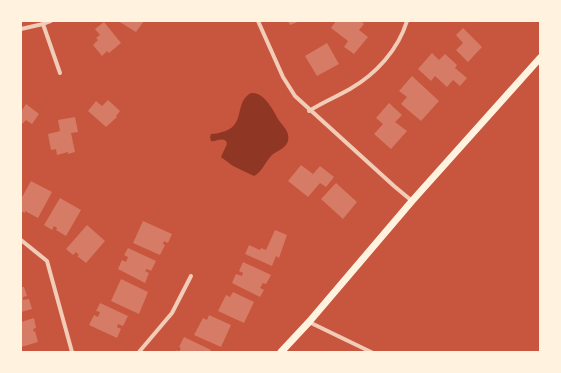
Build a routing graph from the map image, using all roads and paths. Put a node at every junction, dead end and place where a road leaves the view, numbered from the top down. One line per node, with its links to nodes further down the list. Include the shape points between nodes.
1 (51, 21): 4 (street)
2 (258, 21): 8 (street, via 283,78)
3 (407, 21): 8 (street, via 393,50 377,70 350,89)
4 (43, 24): 5 (street); 7 (street)
5 (21, 29)
6 (540, 58): 9 (main road)
7 (60, 73)
8 (309, 111): 9 (street)
9 (412, 201): 12 (main road)
10 (21, 240): 13 (street, via 47,261)
11 (191, 276): 14 (street, via 172,313)
12 (309, 322): 15 (main road); 16 (street)
13 (72, 352)
14 (139, 352)
15 (281, 352)
16 (371, 352)

